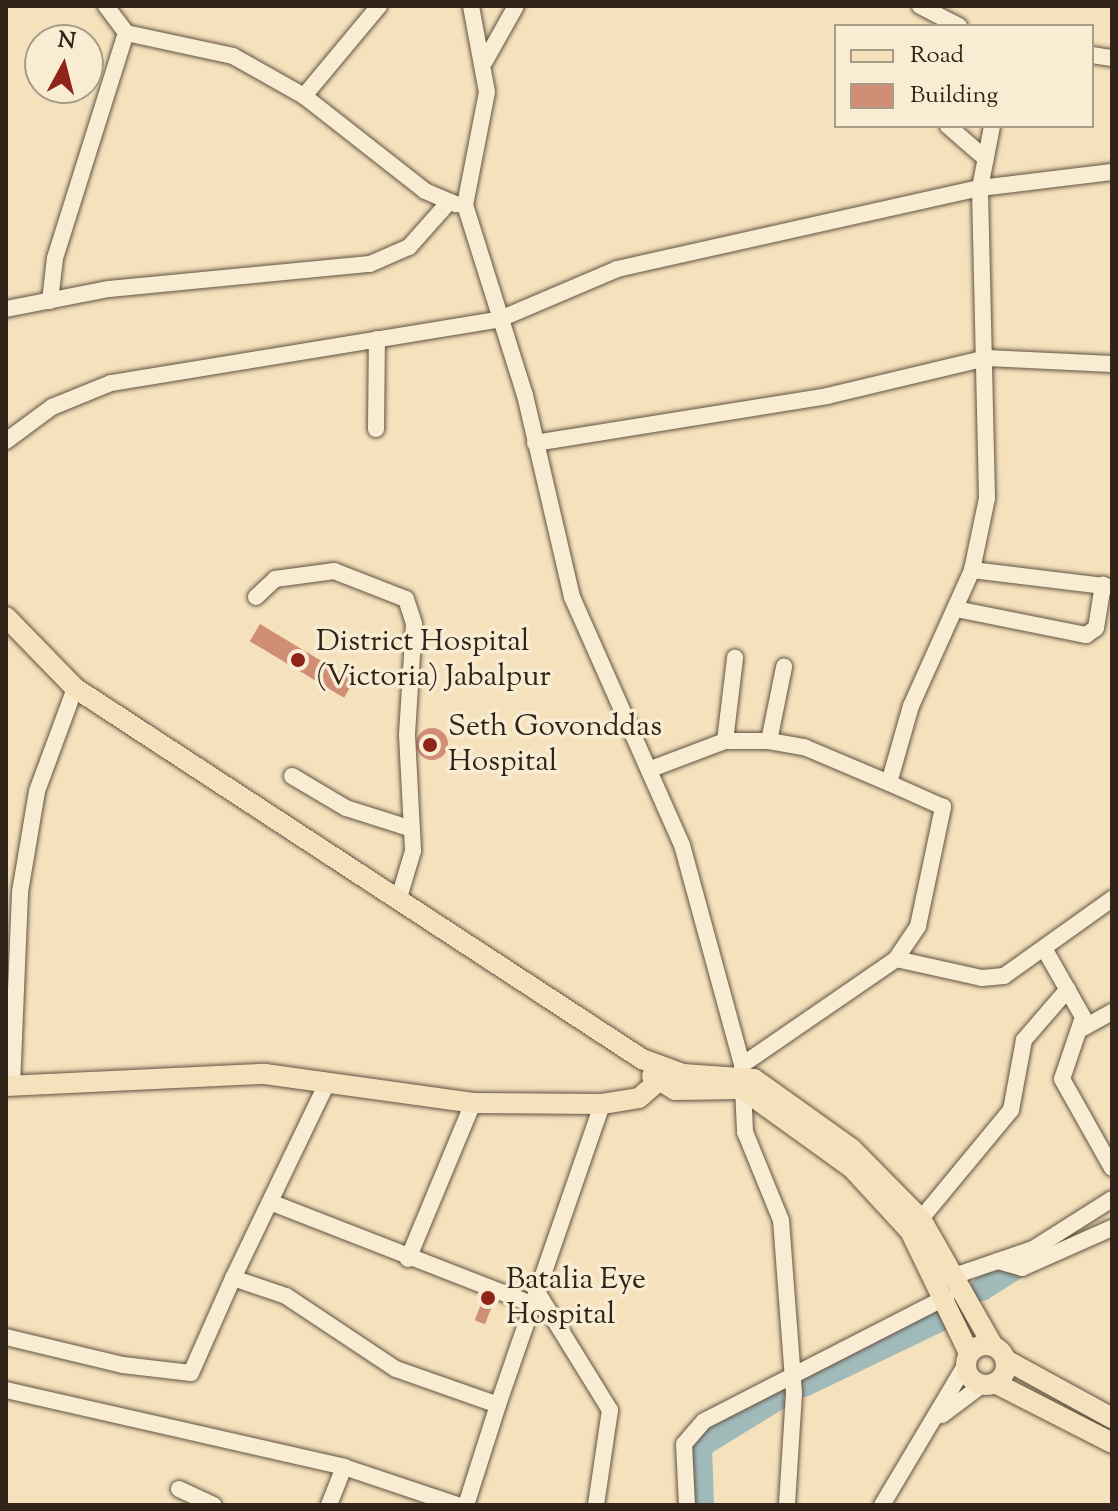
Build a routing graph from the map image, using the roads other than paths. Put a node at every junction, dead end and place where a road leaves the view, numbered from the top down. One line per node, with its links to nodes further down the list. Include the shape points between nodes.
1 (106, 6): 7 (street)
2 (379, 6): 9 (street)
3 (471, 6): 8 (street)
4 (516, 6): 8 (street)
5 (921, 7): 6 (street)
6 (955, 24)
7 (126, 33): 9 (street, via 233,56); 17 (street, via 55,258)
8 (485, 61): 16 (street, via 487,92)
9 (304, 96): 15 (street)
10 (950, 128): 12 (street)
11 (992, 128): 12 (street)
12 (986, 159): 14 (street)
13 (1112, 172): 14 (street)
14 (980, 188): 19 (street, via 617,269); 21 (street)
15 (448, 203): 16 (street); 17 (street, via 409,247 370,264)
16 (465, 205): 19 (street)
17 (50, 301): 18 (street)
18 (6, 309)
19 (500, 319): 20 (street); 25 (street)
20 (377, 339): 23 (street); 24 (street, via 111,383 52,407)
21 (987, 358): 22 (street); 25 (street, via 827,396); 26 (street, via 987,498)
22 (1112, 364)
23 (376, 429)
24 (6, 441)
25 (535, 443): 36 (street, via 572,597)
26 (972, 570): 27 (street); 29 (street)
27 (1109, 583): 29 (street, via 1096,628 1086,635)
28 (256, 597): 39 (street, via 298,571 334,571 406,599 414,623)
29 (956, 609): 38 (street, via 911,706)
30 (6, 617): 33 (main road)
31 (735, 658): 34 (street)
32 (784, 667): 35 (street)
33 (75, 688): 41 (main road); 50 (street, via 37,791 20,892)
34 (725, 741): 35 (street); 36 (street)
35 (769, 741): 38 (street, via 804,747)
36 (651, 769): 47 (street, via 682,845)
37 (292, 776): 39 (street, via 346,808)
38 (889, 783): 43 (street, via 935,799 944,817 918,926)
39 (412, 829): 41 (street)
40 (1112, 899): 42 (street)
41 (398, 901): 48 (main road)
42 (1045, 950): 43 (street, via 1004,976 982,978); 44 (street)
43 (896, 959): 47 (street)
44 (1068, 989): 46 (street); 56 (street, via 1024,1040 1011,1110)
45 (1112, 1012): 46 (street)
46 (1083, 1028): 53 (street, via 1064,1058 1062,1079)
47 (742, 1076): 48 (main road, via 690,1092); 56 (main road); 67 (street, via 752,1158 781,1220)
48 (664, 1077): 52 (main road, via 639,1098)
49 (328, 1081): 50 (main road, via 161,1073); 51 (main road); 55 (street)
50 (9, 1085)
51 (473, 1103): 52 (main road); 58 (street)
52 (602, 1104): 62 (street)
53 (1112, 1168)
54 (1112, 1199): 59 (street, via 1033,1249)
55 (270, 1202): 58 (street); 61 (street)
56 (916, 1225): 60 (main road); 63 (main road)
57 (1112, 1228): 59 (street, via 1022,1268)
58 (408, 1259): 62 (street)
59 (998, 1261): 60 (street)
60 (951, 1277): 65 (main road)
61 (233, 1278): 64 (street, via 191,1373 123,1365); 70 (street, via 286,1296 396,1369)
62 (531, 1295): 70 (street); 80 (street, via 610,1410)
63 (946, 1297): 66 (main road); 67 (street)
64 (6, 1337)
65 (999, 1353): 66 (main road); 68 (main road); 71 (main road)
66 (967, 1359): 68 (main road); 72 (street)
67 (793, 1372): 81 (street, via 692,1431 683,1462); 82 (street)
68 (988, 1384): 72 (street); 73 (main road)
69 (6, 1390): 74 (street)
70 (498, 1405): 79 (street)
71 (1112, 1418)
72 (938, 1419): 83 (street)
73 (1112, 1443)
74 (344, 1467): 77 (street); 78 (street)
75 (179, 1489): 76 (street)
76 (213, 1505)
77 (329, 1505)
78 (457, 1505)
79 (466, 1505)
80 (596, 1505)
81 (687, 1505)
82 (787, 1505)
83 (882, 1505)

